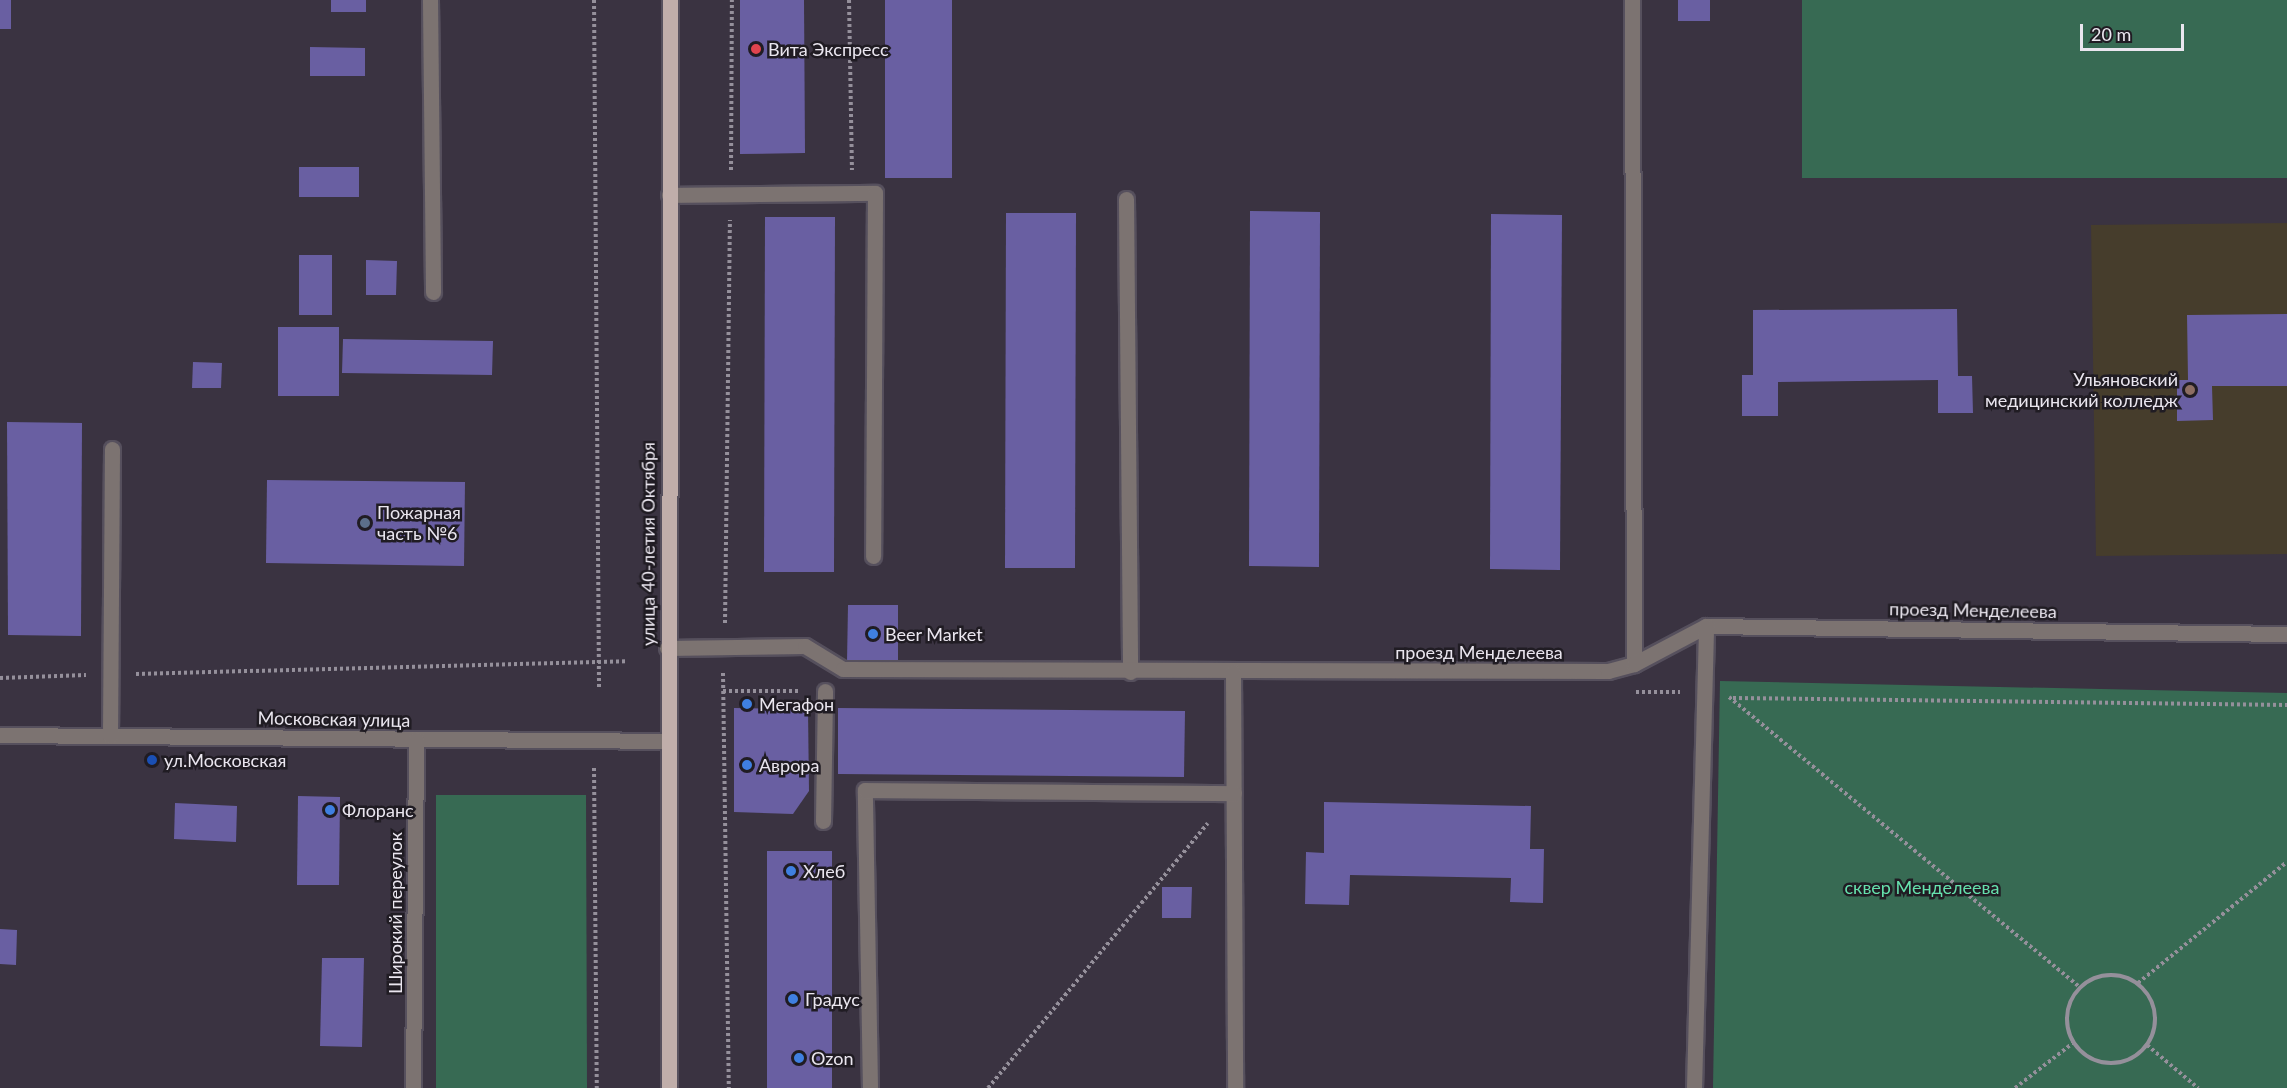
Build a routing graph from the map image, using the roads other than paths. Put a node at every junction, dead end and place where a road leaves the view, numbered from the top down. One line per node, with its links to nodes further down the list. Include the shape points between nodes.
1 (430, 0): 6 (street)
2 (670, 0): 4 (main road, улица 40-летия Октября)
3 (1632, 0): 12 (street)
4 (669, 195): 8 (street, via 875,192); 11 (main road, улица 40-летия Октября)
5 (1126, 199): 13 (street)
6 (433, 292)
7 (112, 449): 17 (street)
8 (873, 556)
9 (1706, 626): 10 (street, проезд Менделеева); 12 (street, проезд Менделеева); 26 (street)
10 (2287, 634)
11 (667, 648): 13 (street, проезд Менделеева, via 805,646 843,669); 19 (main road, улица 40-летия Октября)
12 (1634, 664): 14 (street, проезд Менделеева, via 1608,671)
13 (1130, 672): 14 (street, проезд Менделеева)
14 (1233, 672): 20 (street)
15 (825, 691): 21 (street)
16 (0, 735): 17 (street, Московская улица)
17 (110, 736): 18 (street, Московская улица)
18 (416, 739): 19 (street, Московская улица); 22 (street, Широкий переулок)
19 (668, 741): 23 (main road, улица 40-летия Октября)
20 (1234, 793): 24 (street, via 865,790); 25 (street)
21 (823, 821)
22 (413, 1088)
23 (669, 1088)
24 (870, 1088)
25 (1235, 1088)
26 (1694, 1088)

